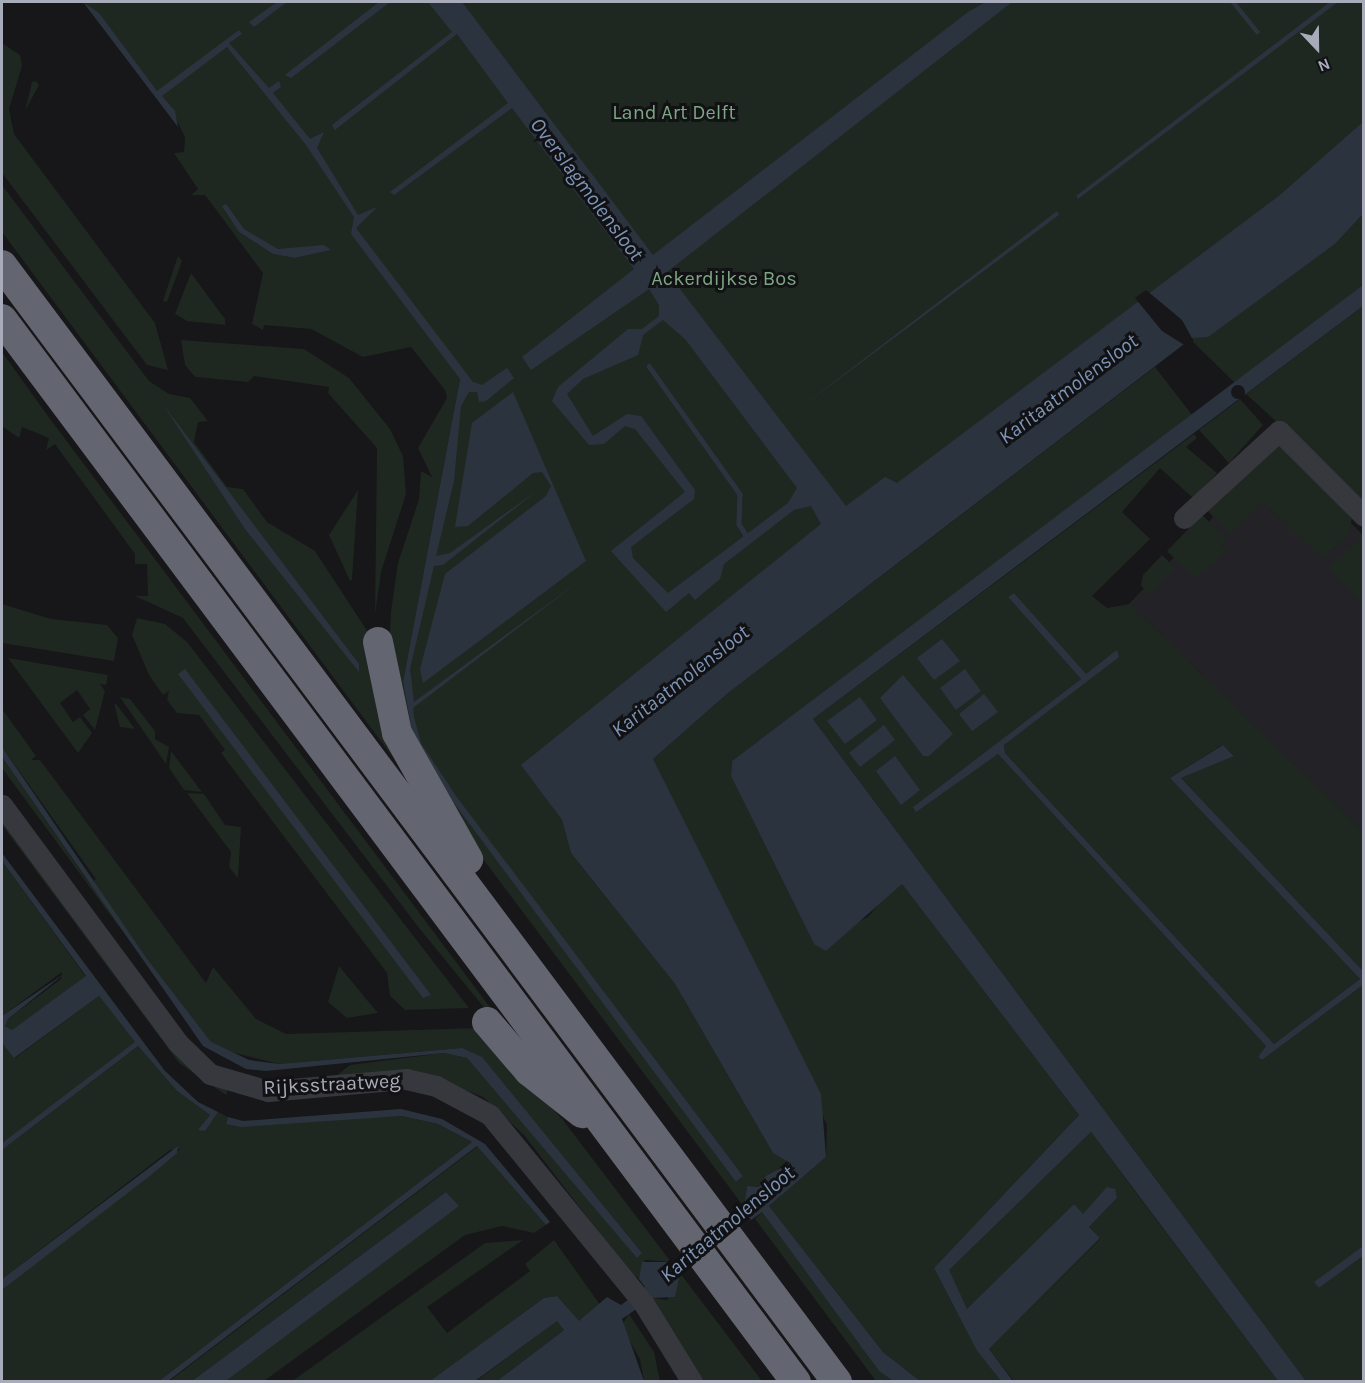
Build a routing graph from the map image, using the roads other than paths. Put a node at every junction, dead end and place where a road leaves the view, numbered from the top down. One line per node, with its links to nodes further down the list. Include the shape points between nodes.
1 (2, 265): 8 (highway)
2 (2, 319): 9 (highway)
3 (1364, 516): 4 (street, via 1279,431)
4 (1184, 518)
5 (378, 642): 8 (highway, via 388,700 410,763 463,853 521,932)
6 (2, 805): 10 (street, Rijksstraatweg, via 202,1068 231,1083 268,1091 405,1079 470,1102 507,1130 639,1299)
7 (487, 1022): 9 (highway, via 529,1071)
8 (577, 1034): 12 (highway)
9 (613, 1137): 11 (highway)
10 (692, 1382)
11 (796, 1382)
12 (837, 1382)

